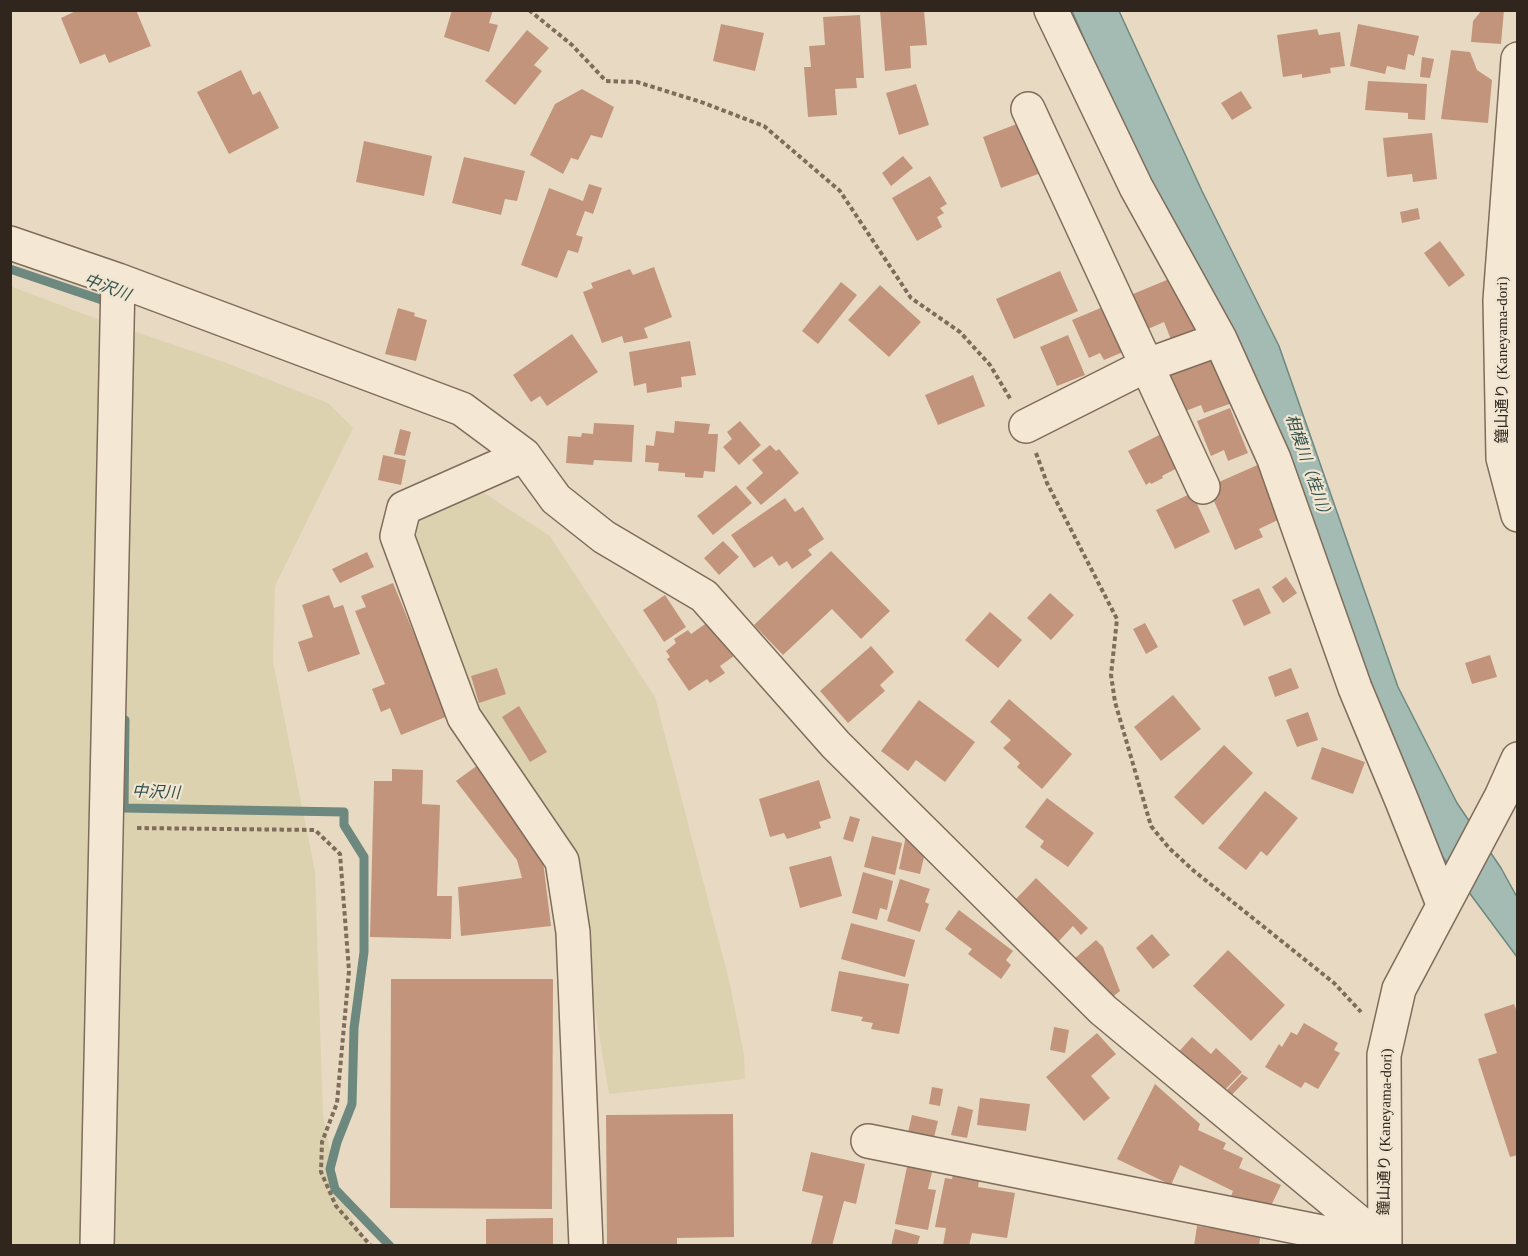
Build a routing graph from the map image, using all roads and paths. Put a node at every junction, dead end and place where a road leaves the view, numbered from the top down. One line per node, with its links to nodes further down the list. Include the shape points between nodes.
1 (529, 10): 9 (path, via 572,45 606,81 637,82 764,126 840,190 911,298 960,332 990,365)
2 (1051, 10): 7 (street, via 1136,187)
3 (1518, 59): 12 (street, 鐘山通り (Kaneyama-dori), via 1500,300 1503,458)
4 (1028, 109): 8 (street)
5 (10, 243): 6 (street)
6 (118, 280): 10 (street, via 462,410); 14 (street)
7 (1220, 339): 8 (street); 15 (street, via 1274,459 1355,688)
8 (1145, 366): 9 (street); 11 (street)
9 (1026, 426): 16 (path, via 1047,483 1117,619 1111,675 1115,702 1151,826 1194,871 1334,982 1373,1025)
10 (524, 455): 20 (street, via 404,508 397,536 464,717 562,861 573,932); 21 (street, via 556,499 604,537 704,596 836,745 1103,1010)
11 (1203, 486)
12 (1518, 515)
13 (1518, 759): 15 (street, 鐘山通り (Kaneyama-dori))
14 (106, 828): 18 (street); 19 (path, via 315,830 340,854 349,971 337,1103 322,1142 321,1172 336,1206)
15 (1447, 896): 16 (street, 鐘山通り (Kaneyama-dori), via 1399,989)
16 (1384, 1055): 21 (street, 鐘山通り (Kaneyama-dori))
17 (868, 1141): 21 (street)
18 (97, 1245)
19 (371, 1245)
20 (586, 1245)
21 (1385, 1245)

